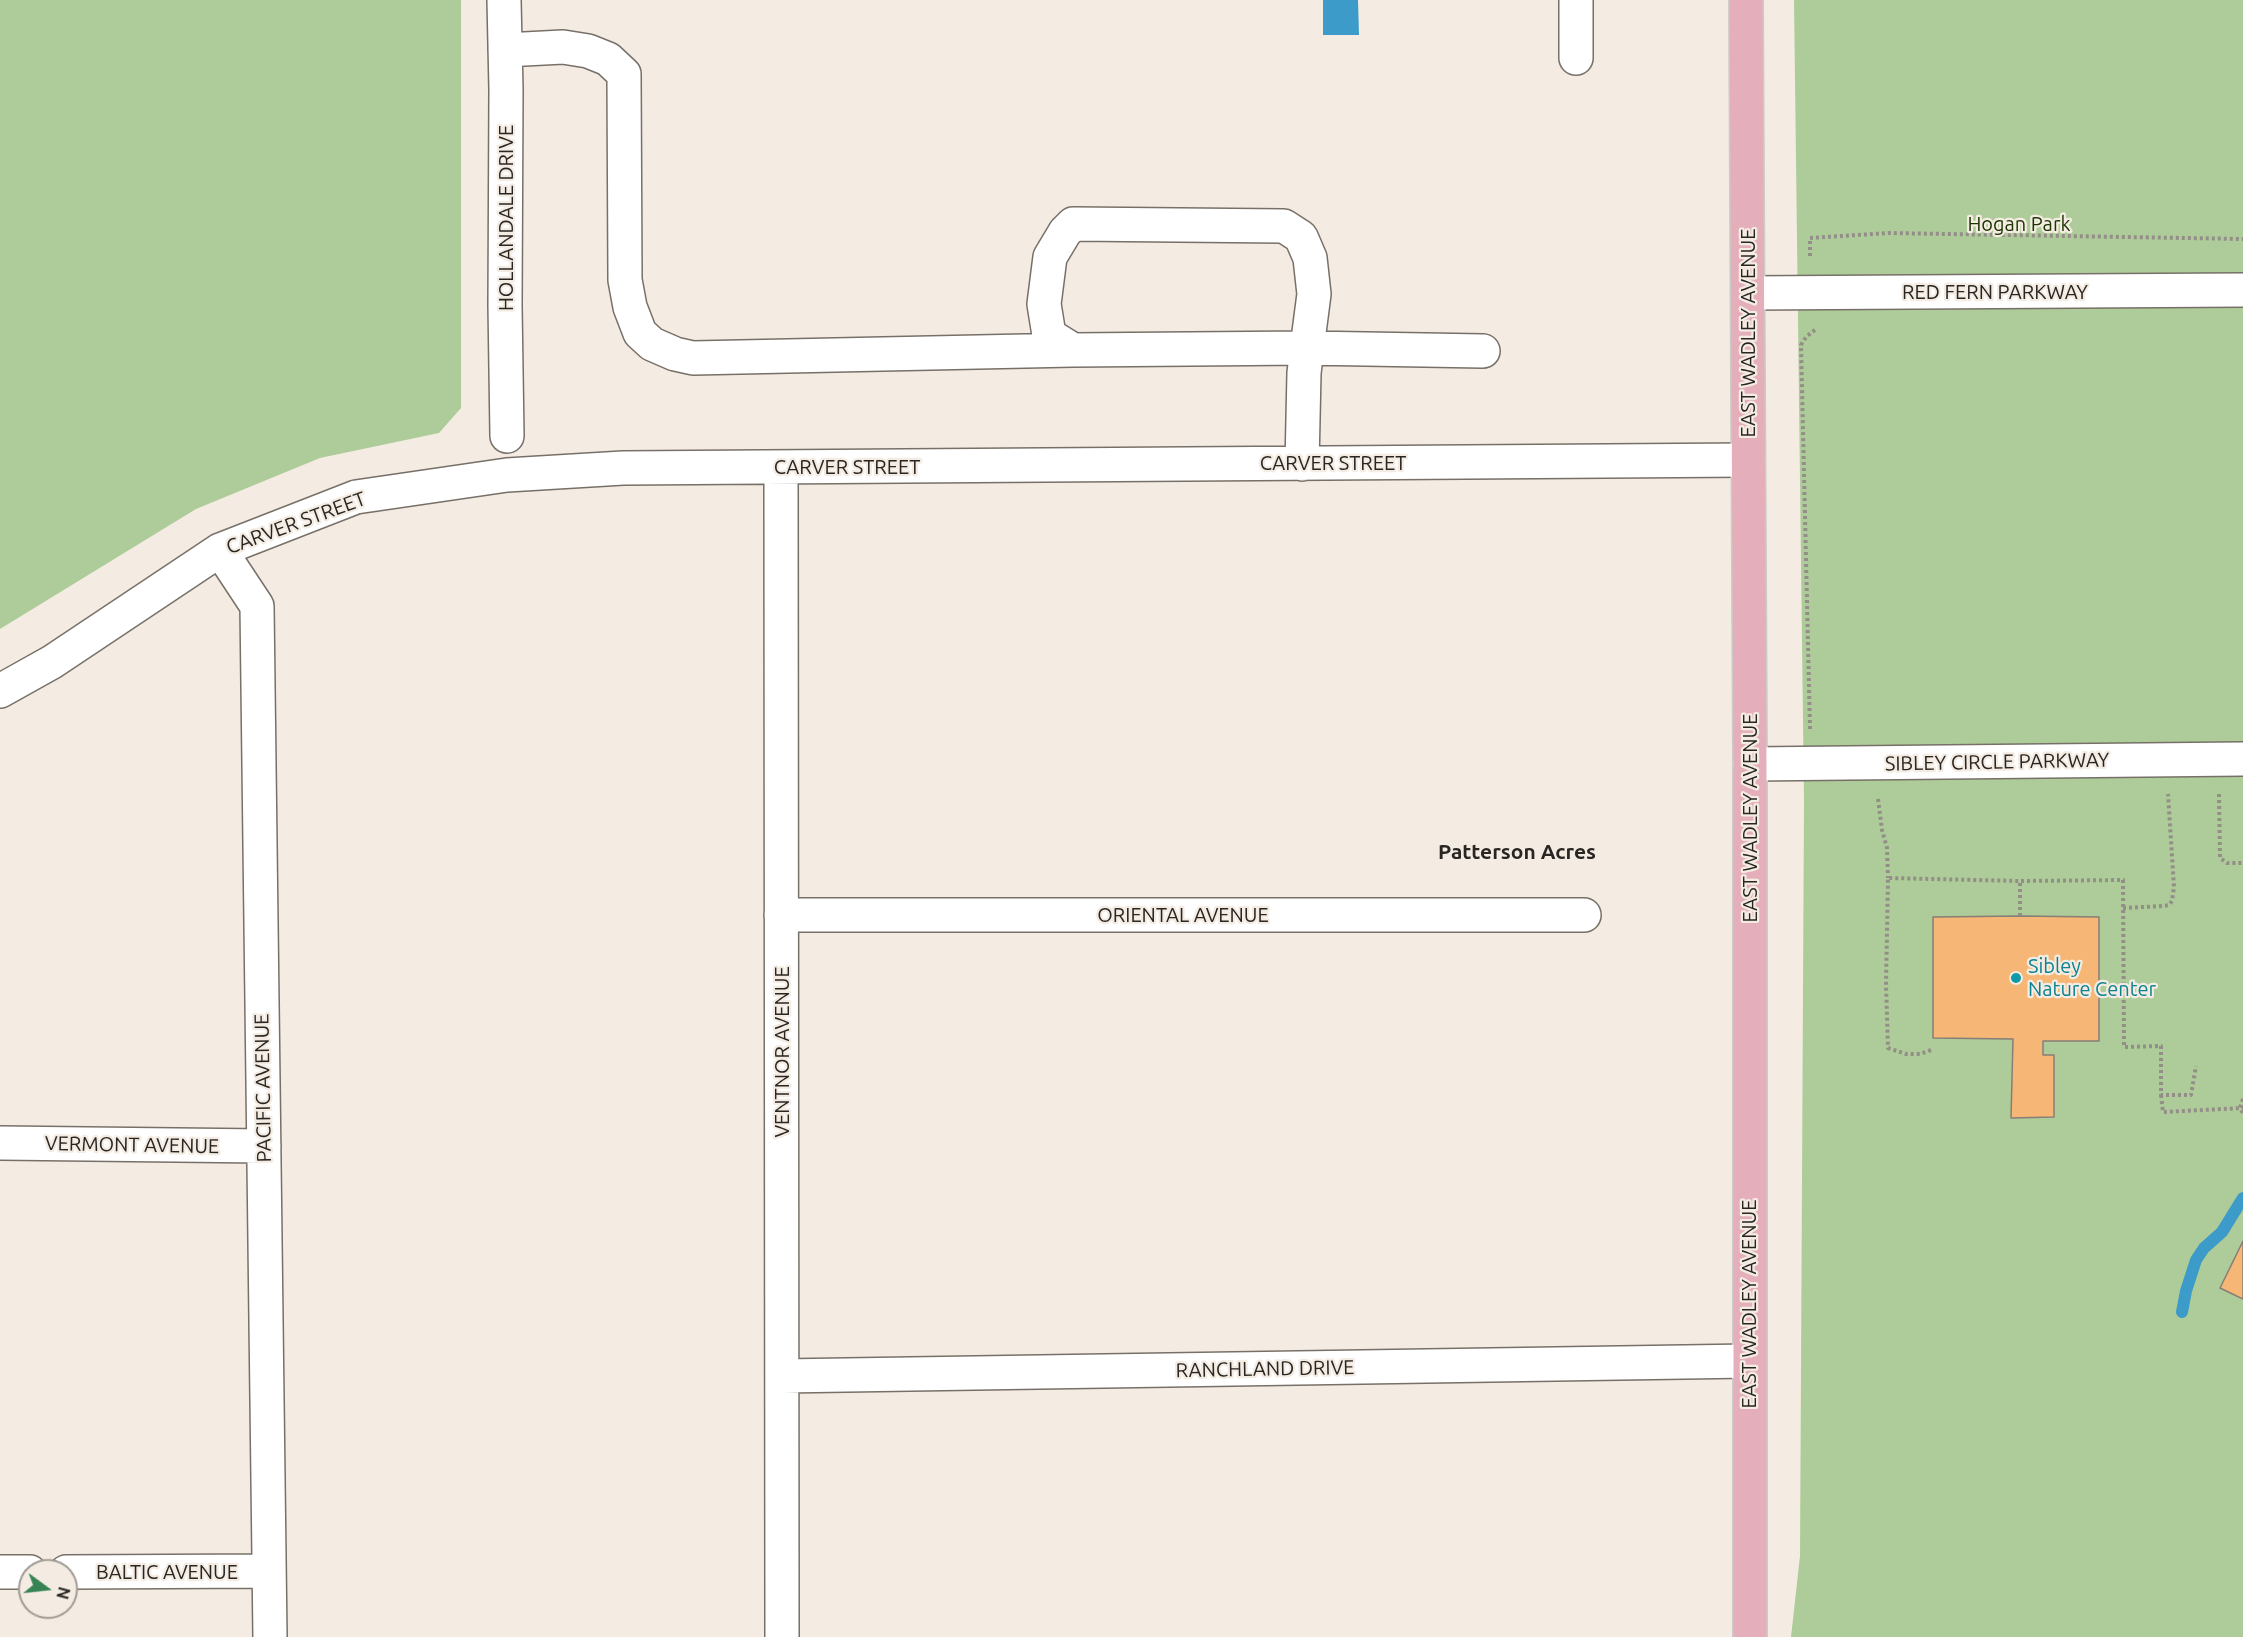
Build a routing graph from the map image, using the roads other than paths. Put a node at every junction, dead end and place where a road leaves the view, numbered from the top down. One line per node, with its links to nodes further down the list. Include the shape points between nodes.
1 (504, 0): 4 (street, HOLLANDALE DRIVE)
2 (1576, 0): 5 (street)
3 (1746, 0): 7 (main road, EAST WADLEY AVENUE)
4 (505, 50): 9 (street, via 563,47 588,51 608,59 624,74 625,280 640,333 652,344 693,358); 11 (street, HOLLANDALE DRIVE)
5 (1576, 58)
6 (2243, 290): 7 (street, RED FERN PARKWAY)
7 (1748, 293): 12 (main road, EAST WADLEY AVENUE)
8 (1307, 348): 9 (street); 9 (street, via 1314,294 1310,258 1301,237 1284,226 1073,224 1050,257 1044,304 1049,335); 10 (street); 13 (street)
9 (1073, 350)
10 (1483, 351)
11 (507, 436)
12 (1748, 460): 13 (street, CARVER STREET); 18 (main road, EAST WADLEY AVENUE)
13 (1302, 464): 14 (street, CARVER STREET)
14 (781, 468): 15 (street, CARVER STREET, via 623,468 507,475 356,497); 19 (street, VENTNOR AVENUE)
15 (220, 550): 16 (street, CARVER STREET, via 52,662); 22 (street, PACIFIC AVENUE, via 257,606)
16 (0, 691)
17 (2243, 759): 18 (street, SIBLEY CIRCLE PARKWAY)
18 (1750, 764): 23 (main road, EAST WADLEY AVENUE)
19 (782, 915): 20 (street, ORIENTAL AVENUE); 24 (street, VENTNOR AVENUE)
20 (1584, 915)
21 (0, 1143): 22 (street, VERMONT AVENUE)
22 (264, 1146): 25 (street, PACIFIC AVENUE)
23 (1749, 1361): 24 (street, RANCHLAND DRIVE); 31 (main road, EAST WADLEY AVENUE)
24 (782, 1376): 30 (street, VENTNOR AVENUE)
25 (269, 1571): 28 (street, BALTIC AVENUE); 29 (street, PACIFIC AVENUE)
26 (0, 1572): 27 (street)
27 (18, 1572)
28 (78, 1572)
29 (270, 1637)
30 (782, 1637)
31 (1750, 1637)

